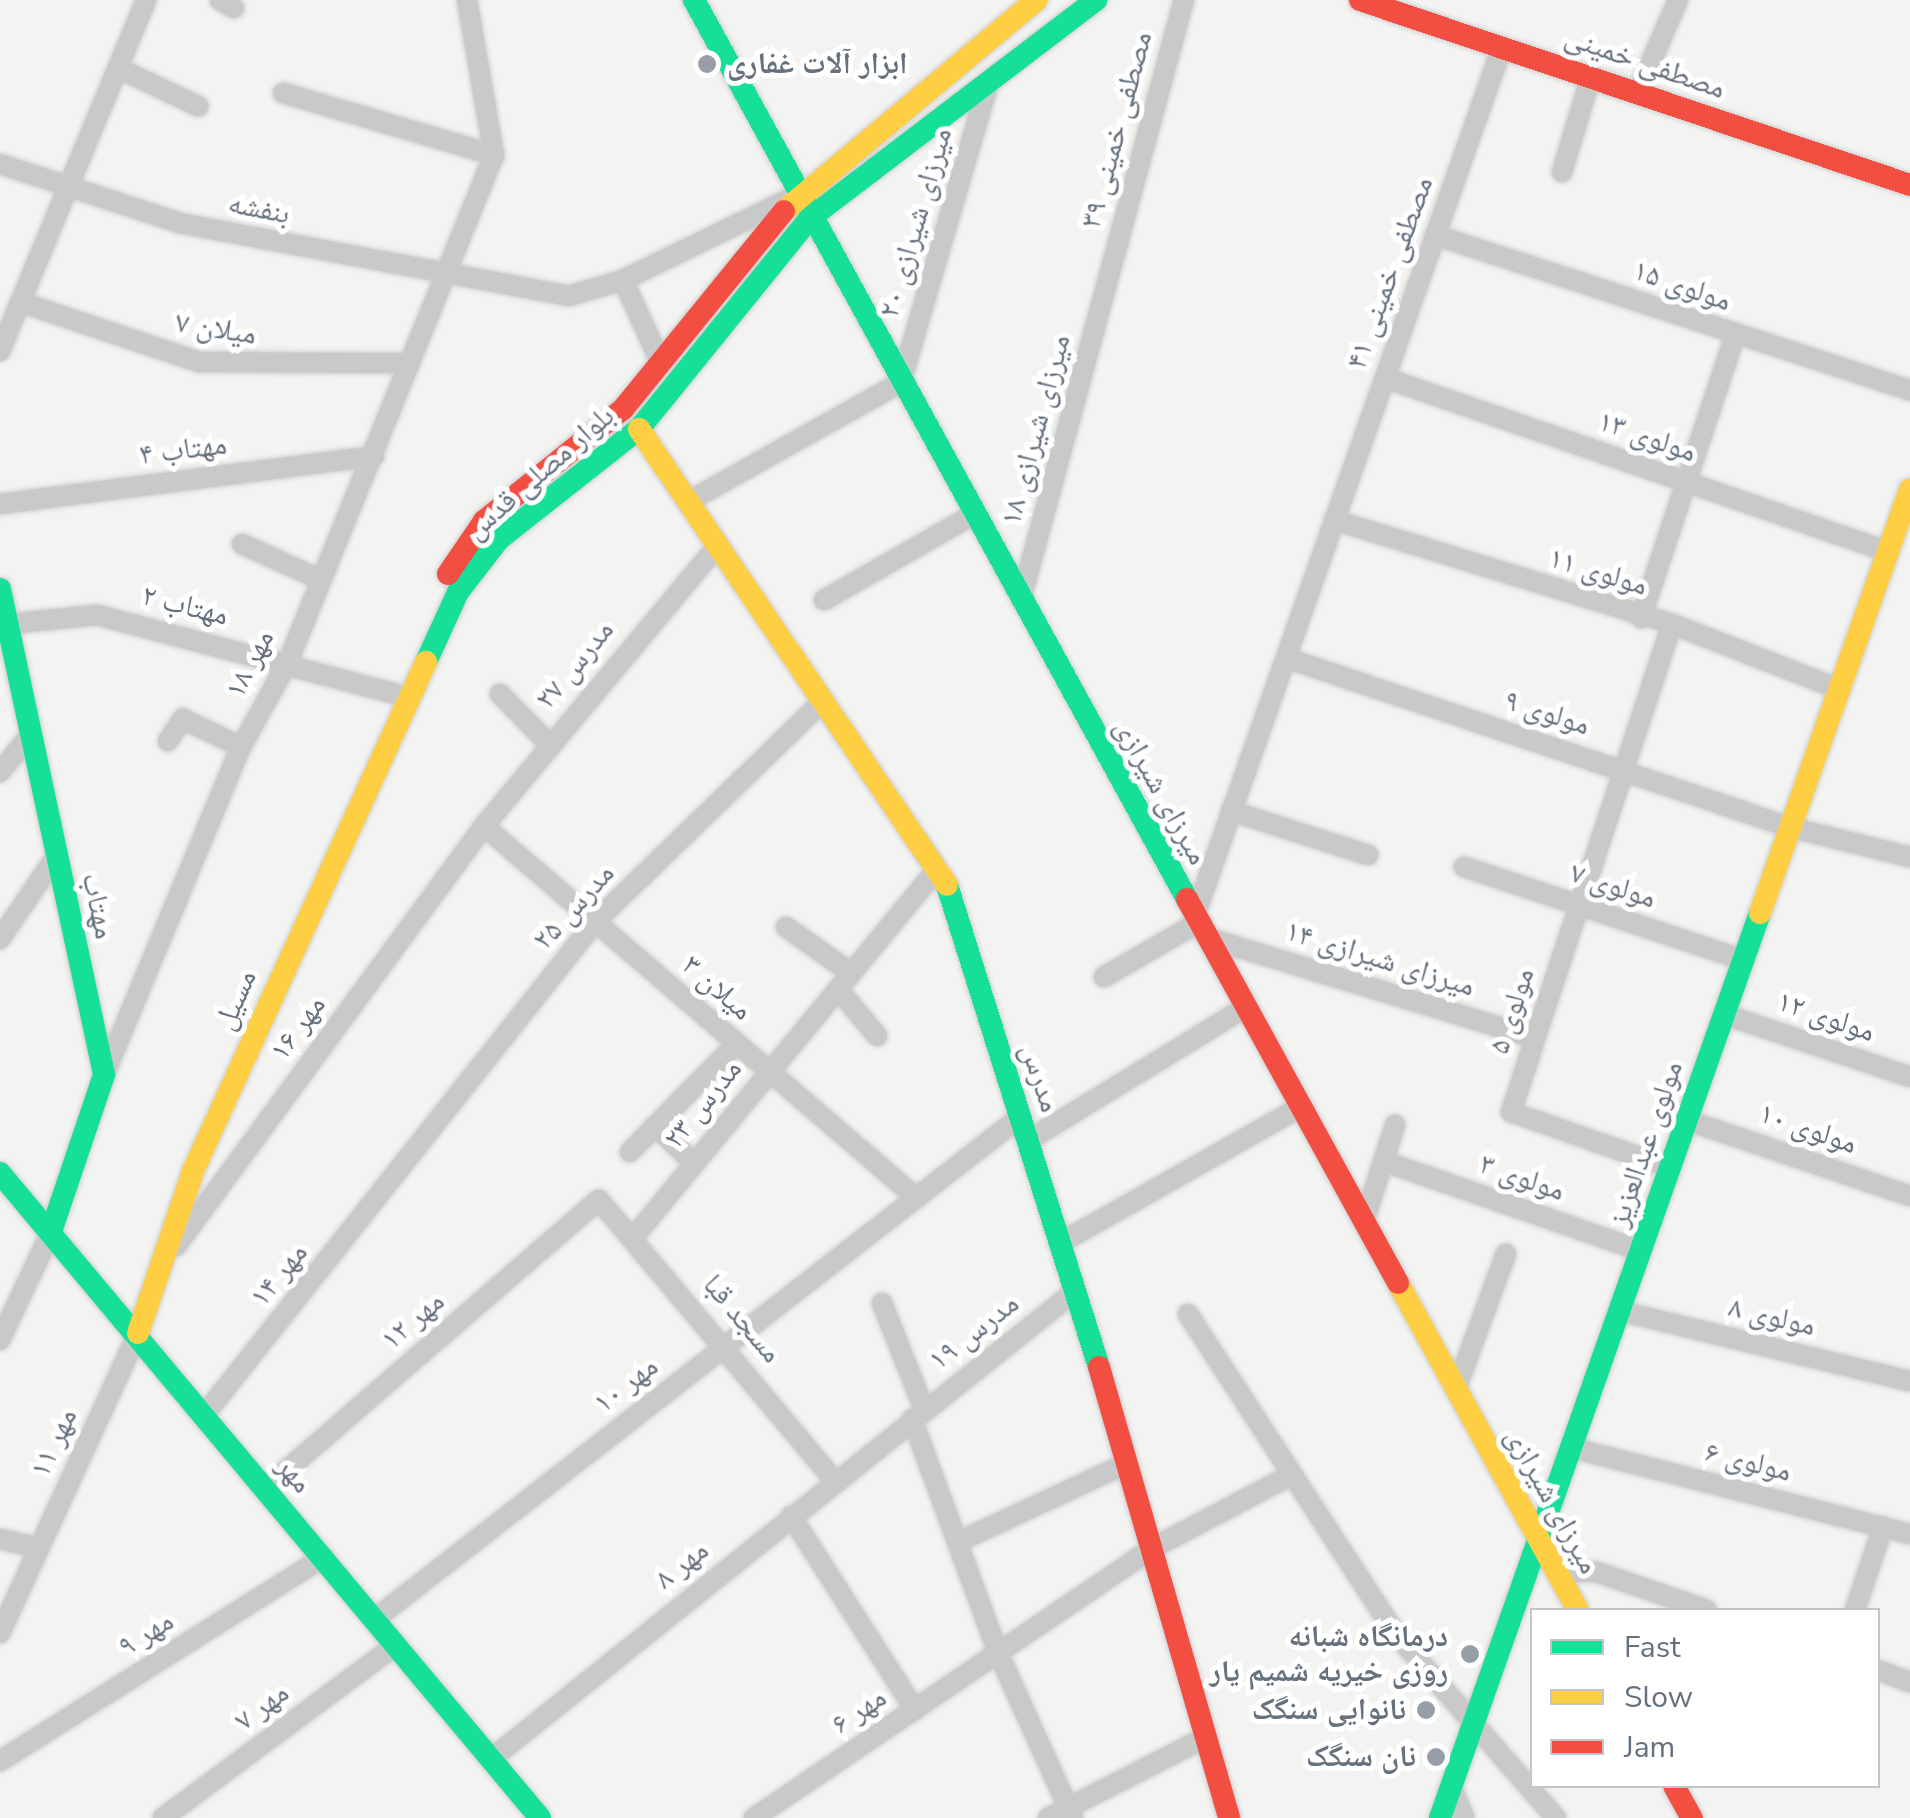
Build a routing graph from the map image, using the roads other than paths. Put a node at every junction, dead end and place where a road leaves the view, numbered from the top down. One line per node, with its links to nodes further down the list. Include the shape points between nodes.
1 (146, 0): 10 (street)
2 (467, 0): 16 (street)
3 (694, 0): 21 (main road, میرزای شیرازی)
4 (1036, 0): 21 (main road, بلوار مصلی قدس)
5 (1096, 0): 12 (main road, بلوار مصلی قدس)
6 (1184, 0): 25 (street, مصطفی خمینی ۳۹)
7 (1360, 0): 9 (main road, مصطفی خمینی)
8 (1678, 0): 13 (street)
9 (1502, 46): 11 (main road, مصطفی خمینی); 23 (street, مصطفی خمینی ۴۱)
10 (118, 68): 15 (street); 20 (street)
11 (1591, 76): 13 (main road, مصطفی خمینی); 18 (street)
12 (988, 82): 22 (main road, بلوار مصلی قدس); 33 (street, میرزای شیرازی ۲۰)
13 (1638, 92): 19 (main road, مصطفی خمینی)
14 (283, 93): 16 (street)
15 (198, 106)
16 (494, 155): 24 (street, مهر ۱۸)
17 (0, 164): 20 (street, بنفشه)
18 (1562, 172)
19 (1910, 185)
20 (67, 189): 24 (street, بنفشه, via 179,223); 27 (street)
21 (797, 194): 22 (main road, میرزای شیرازی); 26 (street, بنفشه); 31 (main road, بلوار مصلی قدس)
22 (810, 218): 33 (main road, میرزای شیرازی); 35 (main road, بلوار مصلی قدس)
23 (1435, 235): 28 (street, مولوی ۱۵); 32 (street, مصطفی خمینی ۴۱)
24 (443, 276): 26 (street, بنفشه, via 569,296); 30 (street, مهر ۱۸)
25 (1108, 276): 48 (street, میرزای شیرازی ۱۸)
26 (623, 280): 31 (street)
27 (20, 302): 29 (street); 30 (street, میلان ۷, via 200,362)
28 (1736, 336): 34 (street, مولوی ۱۵); 37 (street)
29 (0, 351)
30 (410, 362): 36 (street, مهر ۱۸)
31 (661, 363): 57 (main road, بلوار مصلی قدس, via 623,409 484,522 422,623)
32 (1385, 378): 37 (street, مولوی ۱۳); 42 (street, مصطفی خمینی ۴۱)
33 (901, 382): 39 (street); 41 (main road, میرزای شیرازی)
34 (1910, 390)
35 (640, 429): 39 (main road, مدرس); 57 (main road, بلوار مصلی قدس, via 499,540 458,592)
36 (374, 456): 40 (street, مهتاب ۴); 46 (street, مهر ۱۸)
37 (1687, 482): 45 (street, مولوی ۱۳); 50 (street)
38 (1910, 490): 45 (main road, مولوی عبدالعزیز)
39 (691, 500): 44 (main road, مدرس)
40 (0, 504)
41 (974, 514): 48 (main road, میرزای شیرازی); 49 (street)
42 (1334, 520): 50 (street, مولوی ۱۱); 53 (street, مصطفی خمینی ۴۱)
43 (242, 544): 46 (street)
44 (716, 548): 58 (main road, مدرس); 61 (street, مدرس ۲۷)
45 (1889, 552): 55 (main road, مولوی عبدالعزیز)
46 (321, 580): 54 (street, مهر ۱۸)
47 (0, 588): 51 (main road, مهتاب)
48 (1021, 599): 75 (main road, میرزای شیرازی)
49 (824, 600)
50 (1640, 618): 52 (street, مولوی ۱۱)
51 (8, 624): 54 (street, مهتاب ۲, via 97,615); 59 (main road, مهتاب)
52 (1672, 624): 55 (street, مولوی ۱۱); 63 (street, مولوی ۵)
53 (1286, 658): 63 (street, مولوی ۹); 65 (street, مصطفی خمینی ۴۱)
54 (288, 662): 57 (street, مهتاب ۲); 62 (street, مهر ۱۸)
55 (1842, 690): 67 (main road, مولوی عبدالعزیز)
56 (500, 694): 61 (street)
57 (404, 696): 110 (main road, مسیل, via 193,1170)
58 (820, 704): 72 (main road, مدرس); 74 (street, مدرس ۲۵)
59 (31, 734): 64 (street); 69 (main road, مهتاب)
60 (168, 741): 62 (street, via 183,719)
61 (549, 744): 66 (street, مدرس ۲۷)
62 (241, 747): 87 (street, مهر ۱۸)
63 (1619, 768): 67 (street, مولوی ۹); 73 (street, مولوی ۵)
64 (0, 772)
65 (1231, 812): 68 (street); 75 (street, مصطفی خمینی ۴۱)
66 (484, 826): 74 (street, میلان ۳); 110 (street, مهر ۱۶)
67 (1790, 828): 70 (street, مولوی ۹); 78 (main road, مولوی عبدالعزیز)
68 (1368, 854)
69 (57, 855): 77 (street); 87 (main road, مهتاب)
70 (1910, 857)
71 (1464, 866): 73 (street, مولوی ۷)
72 (936, 871): 80 (street, مدرس ۲۳); 90 (main road, مدرس)
73 (1576, 906): 78 (street, مولوی ۷); 84 (street, مولوی ۵)
74 (595, 922): 85 (street, میلان ۳); 100 (street, مدرس ۲۵)
75 (1200, 925): 79 (street); 81 (main road, میرزای شیرازی); 84 (street, میرزای شیرازی ۱۴)
76 (786, 926): 80 (street)
77 (0, 940)
78 (1743, 960): 82 (main road, مولوی عبدالعزیز)
79 (1104, 977)
80 (845, 981): 83 (street); 86 (street, مدرس ۲۳)
81 (1246, 1007): 89 (main road, میرزای شیرازی); 94 (street)
82 (1724, 1014): 88 (street, مولوی ۱۲); 91 (main road, مولوی عبدالعزیز)
83 (877, 1036)
84 (1534, 1038): 98 (street, مولوی ۵, via 1511,1112)
85 (736, 1044): 86 (street, میلان ۳); 93 (street)
86 (768, 1072): 97 (street, مدرس ۲۳); 101 (street, میلان ۳)
87 (104, 1075): 105 (main road)
88 (1910, 1077)
89 (1301, 1107): 104 (main road, میرزای شیرازی); 107 (street)
90 (1020, 1117): 94 (main road, مدرس); 101 (street, مهر ۱۰)
91 (1686, 1120): 98 (main road, مولوی عبدالعزیز); 102 (street, مولوی ۱۰)
92 (1395, 1124): 96 (street)
93 (655, 1126): 95 (street); 97 (street)
94 (1029, 1140): 107 (main road, مدرس)
95 (630, 1152)
96 (1383, 1161): 104 (street); 108 (street, مولوی ۳)
97 (694, 1163): 106 (street, مدرس ۲۳)
98 (1668, 1167): 108 (main road, مولوی عبدالعزیز)
99 (0, 1173): 105 (main road, مهر)
100 (400, 1174): 120 (street, مهر ۱۴)
101 (912, 1194): 117 (street, مهر ۱۰)
102 (1910, 1196)
103 (599, 1200): 106 (street, مسجد قبا); 126 (street, مهر ۱۲)
104 (1364, 1221): 119 (main road, میرزای شیرازی)
105 (51, 1232): 115 (main road, مهر); 116 (street)
106 (633, 1238): 117 (street, مسجد قبا)
107 (1062, 1242): 111 (main road, مدرس)
108 (1641, 1251): 113 (main road, مولوی عبدالعزیز)
109 (1506, 1254): 119 (street)
110 (160, 1267): 115 (main road, مسیل)
111 (1074, 1292): 121 (street, مدرس ۱۹); 123 (main road, مدرس)
112 (882, 1304): 121 (street)
113 (1620, 1312): 118 (street, مولوی ۸); 122 (main road, مولوی عبدالعزیز)
114 (1188, 1314): 124 (street)
115 (138, 1334): 120 (main road, مهر); 134 (street, مهر ۱۱)
116 (0, 1340)
117 (727, 1344): 125 (street, مسجد قبا); 140 (street, مهر ۱۰)
118 (1910, 1381)
119 (1456, 1389): 132 (main road, میرزای شیرازی)
120 (205, 1414): 126 (main road, مهر)
121 (918, 1414): 125 (street, مهر ۸); 131 (street)
122 (1572, 1448): 128 (street, مولوی ۶); 132 (main road, مولوی عبدالعزیز)
123 (1127, 1462): 131 (street); 133 (main road, مدرس)
124 (1287, 1477): 133 (street, مهر ۶); 147 (street)
125 (835, 1481): 127 (street, مهر ۸)
126 (266, 1488): 135 (main road, مهر)
127 (791, 1516): 146 (street); 149 (street, مهر ۸)
128 (1882, 1527): 129 (street, مولوی ۶); 139 (street)
129 (1910, 1534)
130 (0, 1539): 134 (street)
131 (960, 1541): 143 (street)
132 (1544, 1541): 136 (main road, میرزای شیرازی); 147 (main road, مولوی عبدالعزیز)
133 (1155, 1547): 143 (street, مهر ۶); 148 (main road, مدرس)
134 (39, 1548): 141 (street, مهر ۱۱)
135 (324, 1557): 140 (main road, مهر); 150 (street, مهر ۹)
136 (1557, 1571): 137 (main road, میرزای شیرازی); 138 (street, via 1597,1572)
137 (1577, 1608)
138 (1701, 1608)
139 (1855, 1608)
140 (374, 1619): 142 (main road, مهر)
141 (0, 1633)
142 (396, 1645): 149 (main road, مهر); 154 (street, مهر ۷)
143 (998, 1656): 146 (street, مهر ۶); 153 (street)
144 (1880, 1671): 145 (street)
145 (1910, 1682)
146 (915, 1710): 156 (street, مهر ۶)
147 (1472, 1727): 151 (main road, مولوی عبدالعزیز); 161 (street)
148 (1204, 1738): 153 (street); 158 (main road, مدرس)
149 (490, 1758): 155 (main road, مهر)
150 (0, 1761)
151 (1451, 1785): 159 (main road, مولوی عبدالعزیز); 160 (street)
152 (1675, 1788): 162 (main road)
153 (1071, 1812): 157 (street)
154 (163, 1818)
155 (540, 1818)
156 (754, 1818)
157 (1048, 1818)
158 (1229, 1818)
159 (1440, 1818)
160 (1464, 1818)
161 (1556, 1818)
162 (1692, 1818)

